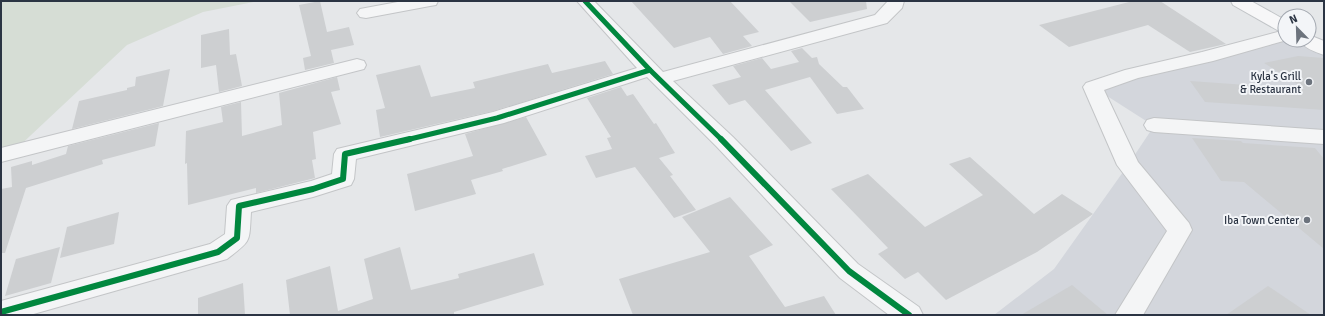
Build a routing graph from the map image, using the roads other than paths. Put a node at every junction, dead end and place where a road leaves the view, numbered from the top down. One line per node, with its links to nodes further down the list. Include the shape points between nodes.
1 (430, 1): 5 (street)
2 (585, 1): 9 (street)
3 (896, 1): 9 (street, via 881,19)
4 (1239, 1): 6 (main road)
5 (366, 13)
6 (1277, 22)
7 (1277, 37): 15 (street, via 1132,74 1093,87 1128,165 1180,230)
8 (356, 66): 12 (street)
9 (655, 74): 13 (street, via 497,118 345,154 343,179 314,189 239,206 237,238 218,252); 14 (street, via 725,142 849,271)
10 (1154, 125): 11 (street)
11 (1324, 137)
12 (1, 155)
13 (1, 312)
14 (909, 315)
15 (1129, 315)

